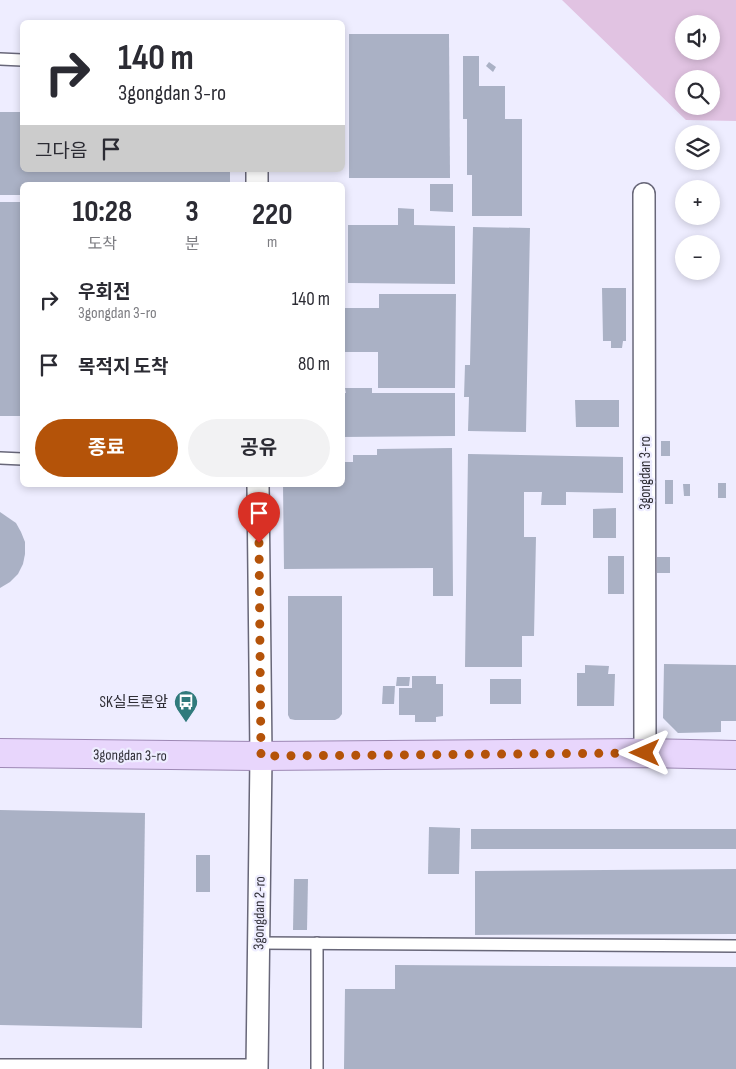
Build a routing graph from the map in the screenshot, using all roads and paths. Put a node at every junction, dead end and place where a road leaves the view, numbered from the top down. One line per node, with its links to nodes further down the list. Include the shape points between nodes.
1 (0, 59): 2 (lane)
2 (20, 60)
3 (644, 194): 8 (street, 3gongdan 3-ro)
4 (0, 458): 5 (lane)
5 (20, 459)
6 (258, 487): 10 (street)
7 (0, 753): 10 (main road, 3gongdan 3-ro)
8 (645, 753): 9 (main road, 3gongdan 3-ro); 10 (main road, 3gongdan 3-ro)
9 (736, 755)
10 (261, 756): 11 (street, 3gongdan 2-ro)
11 (259, 943): 12 (lane); 16 (street, 3gongdan 2-ro)
12 (317, 943): 13 (lane); 17 (lane)
13 (736, 946)
14 (0, 1065): 15 (lane)
15 (17, 1067): 16 (lane)
16 (257, 1067)
17 (316, 1069)

